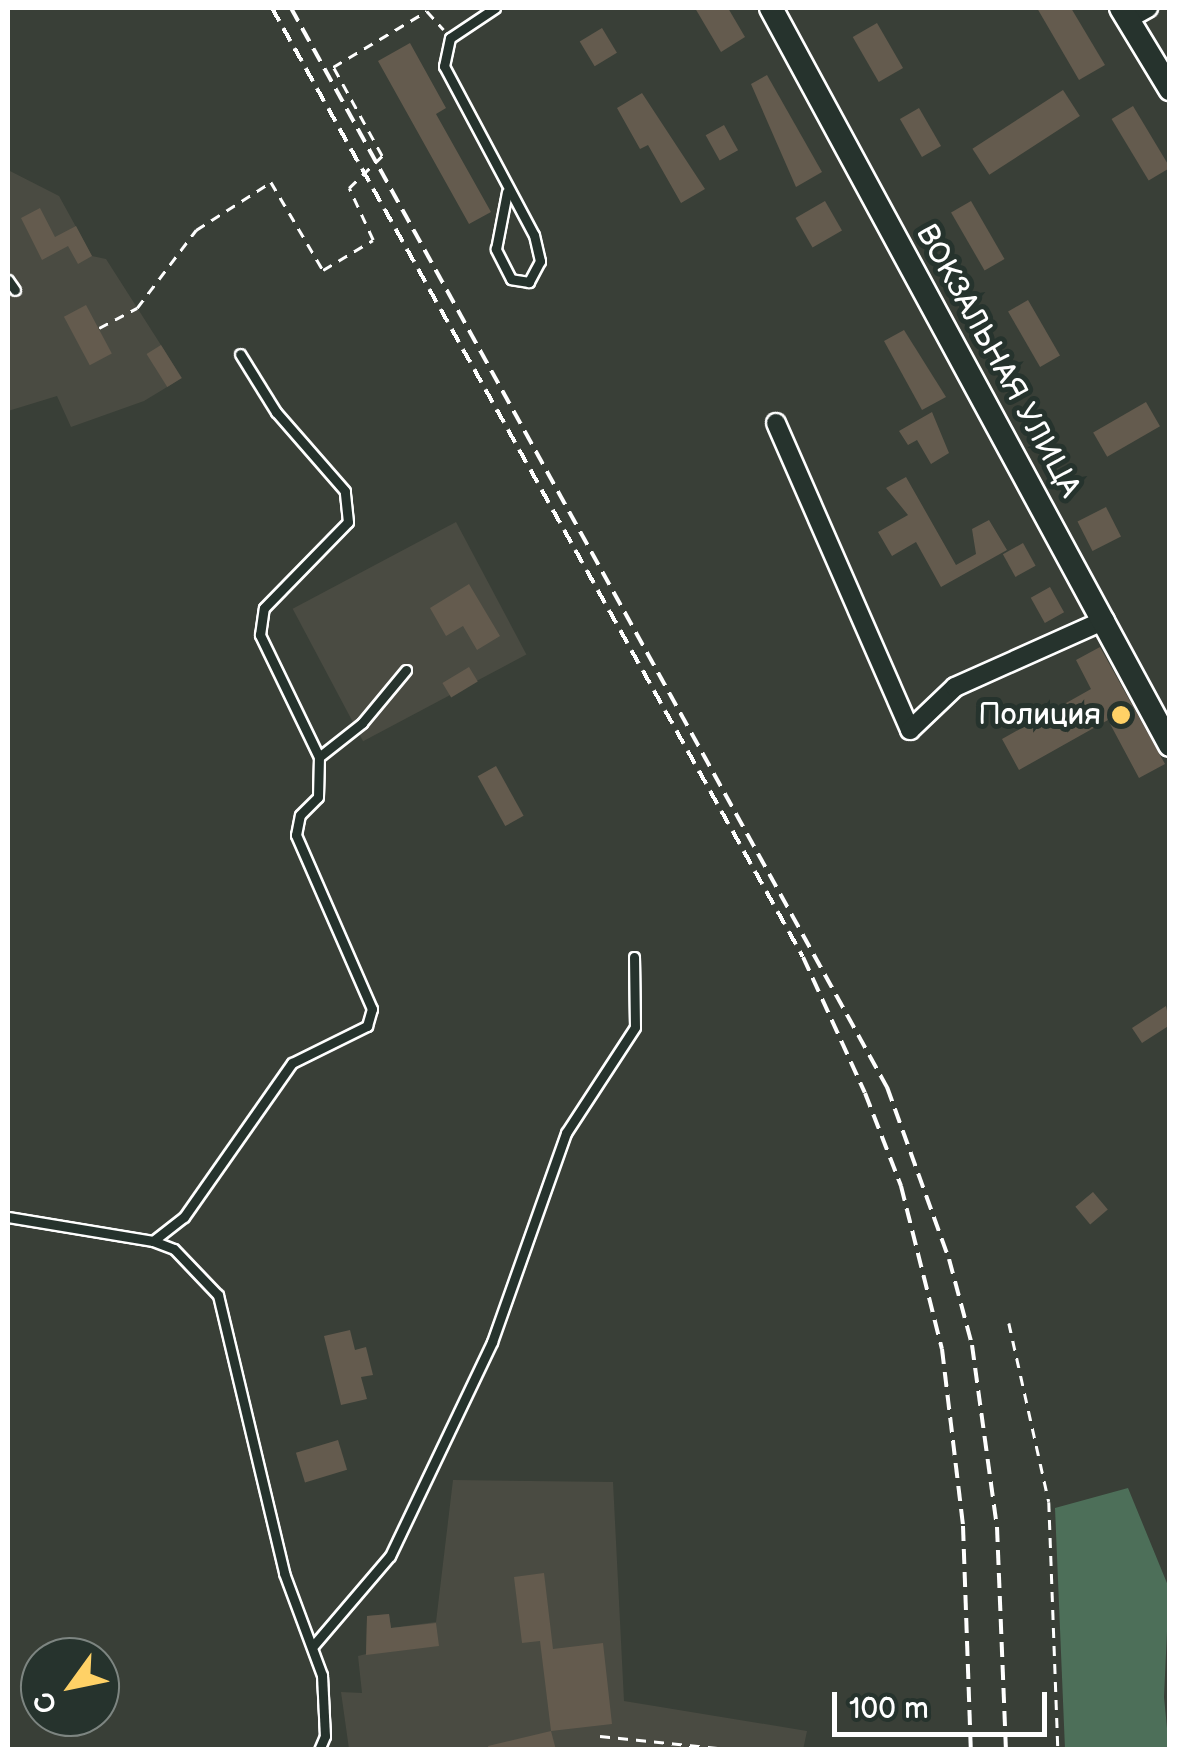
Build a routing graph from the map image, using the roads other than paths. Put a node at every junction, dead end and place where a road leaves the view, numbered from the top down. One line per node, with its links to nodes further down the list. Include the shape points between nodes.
1 (495, 8): 6 (lane, via 450,38 444,66)
2 (771, 8): 11 (street, ВОКЗАЛЬНАЯ УЛИЦА)
3 (1132, 11): 4 (street)
4 (1160, 52): 5 (street)
5 (1170, 88)
6 (508, 192): 6 (lane, via 540,261 529,282 511,278 496,249)
7 (8, 280): 8 (lane)
8 (15, 290)
9 (240, 354): 14 (lane, via 276,412 346,491 348,522 264,608 260,635)
10 (776, 423): 11 (street, via 910,730 955,687)
11 (1106, 620): 13 (street, ВОКЗАЛЬНАЯ УЛИЦА)
12 (406, 670): 14 (lane, via 362,723)
13 (1170, 745)
14 (319, 757): 17 (lane, via 318,797 300,815 296,834 359,969 372,1010 367,1026 292,1063 184,1217)
15 (634, 957): 18 (lane, via 635,1027 566,1132 492,1342 390,1556)
16 (8, 1217): 17 (lane)
17 (153, 1241): 18 (lane, via 174,1249 218,1295 284,1574)
18 (313, 1646): 19 (lane, via 322,1675 325,1736)
19 (319, 1750)

